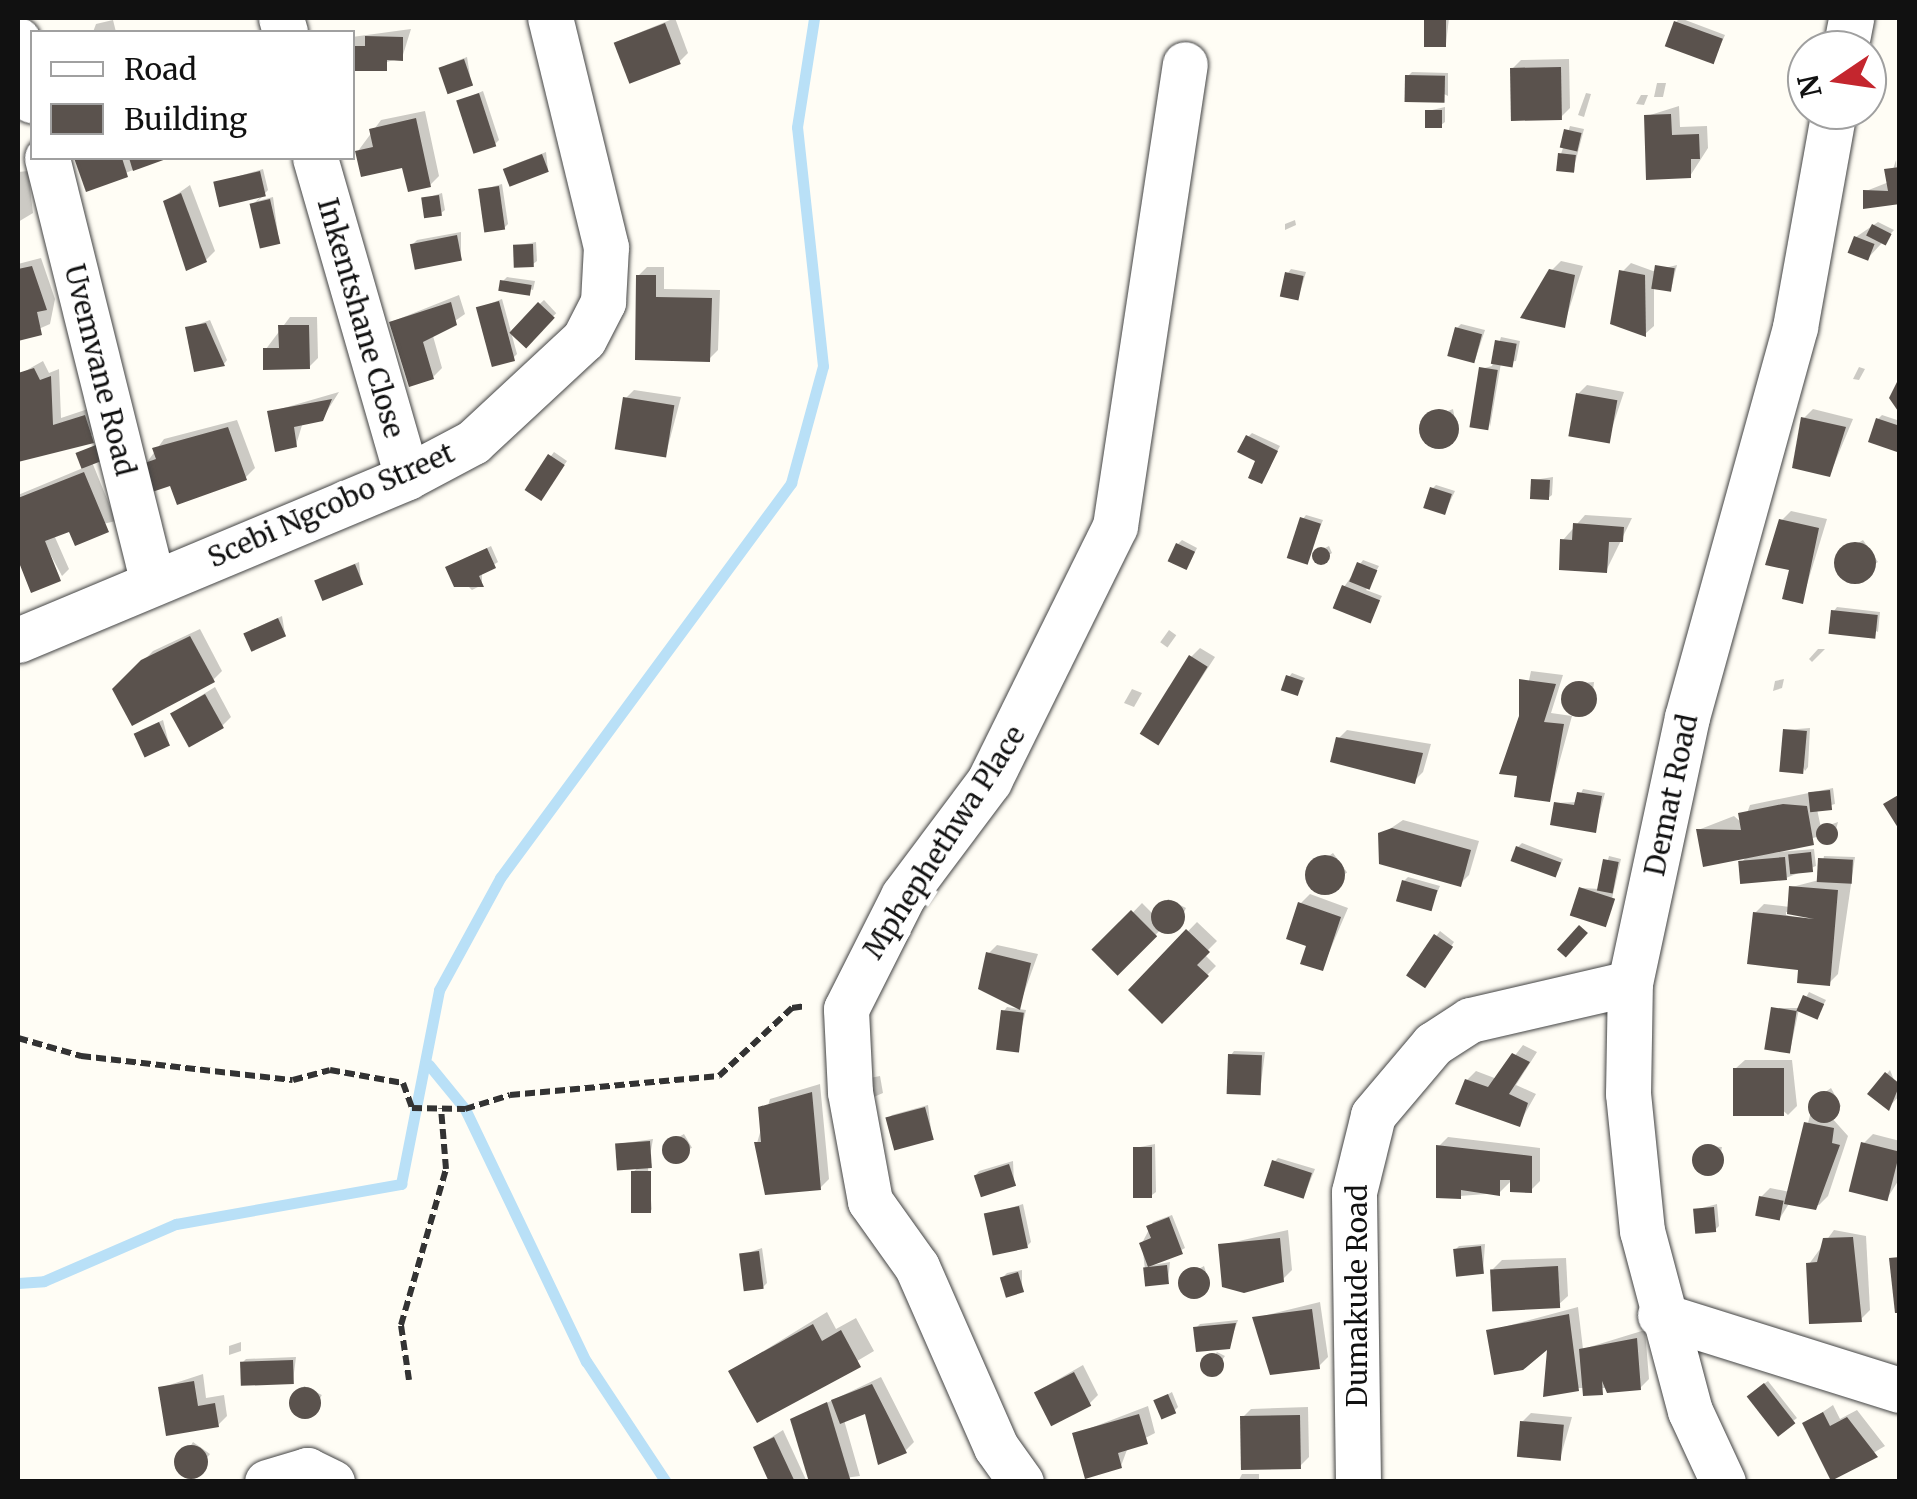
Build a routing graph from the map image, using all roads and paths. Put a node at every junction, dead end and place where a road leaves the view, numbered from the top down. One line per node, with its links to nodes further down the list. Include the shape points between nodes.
1 (550, 18): 8 (street, Scebi Ngcobo Street, via 598,193 603,302 543,386 473,442)
2 (18, 40): 4 (street)
3 (1185, 64): 12 (street, Mphephethwa Place, via 1115,526 997,766 903,896)
4 (30, 91)
5 (1830, 130): 11 (street, Demat Road, via 1794,327 1687,718)
6 (48, 160): 9 (street, Uvemvane Road)
7 (316, 160): 8 (street, Inkentshane Close)
8 (407, 478): 9 (street, Scebi Ngcobo Street)
9 (153, 582): 10 (street, Scebi Ngcobo Street)
10 (18, 640)
11 (1630, 983): 15 (street, Demat Road, via 1633,1160); 21 (street, Dumakude Road, via 1470,1020 1405,1072 1373,1115 1354,1192)
12 (850, 999): 14 (path, via 792,1008 719,1076); 20 (street, Mphephethwa Place, via 850,1092 870,1201 917,1267 981,1416)
13 (18, 1038): 14 (path, via 82,1056 292,1080 330,1070 404,1084 412,1108)
14 (441, 1108): 16 (path, via 446,1169 401,1325)
15 (1660, 1315): 17 (street); 22 (street, Demat Road)
16 (409, 1380)
17 (1900, 1390)
18 (267, 1482): 19 (street, via 307,1470)
19 (332, 1482)
20 (1021, 1482)
21 (1358, 1482)
22 (1722, 1482)

